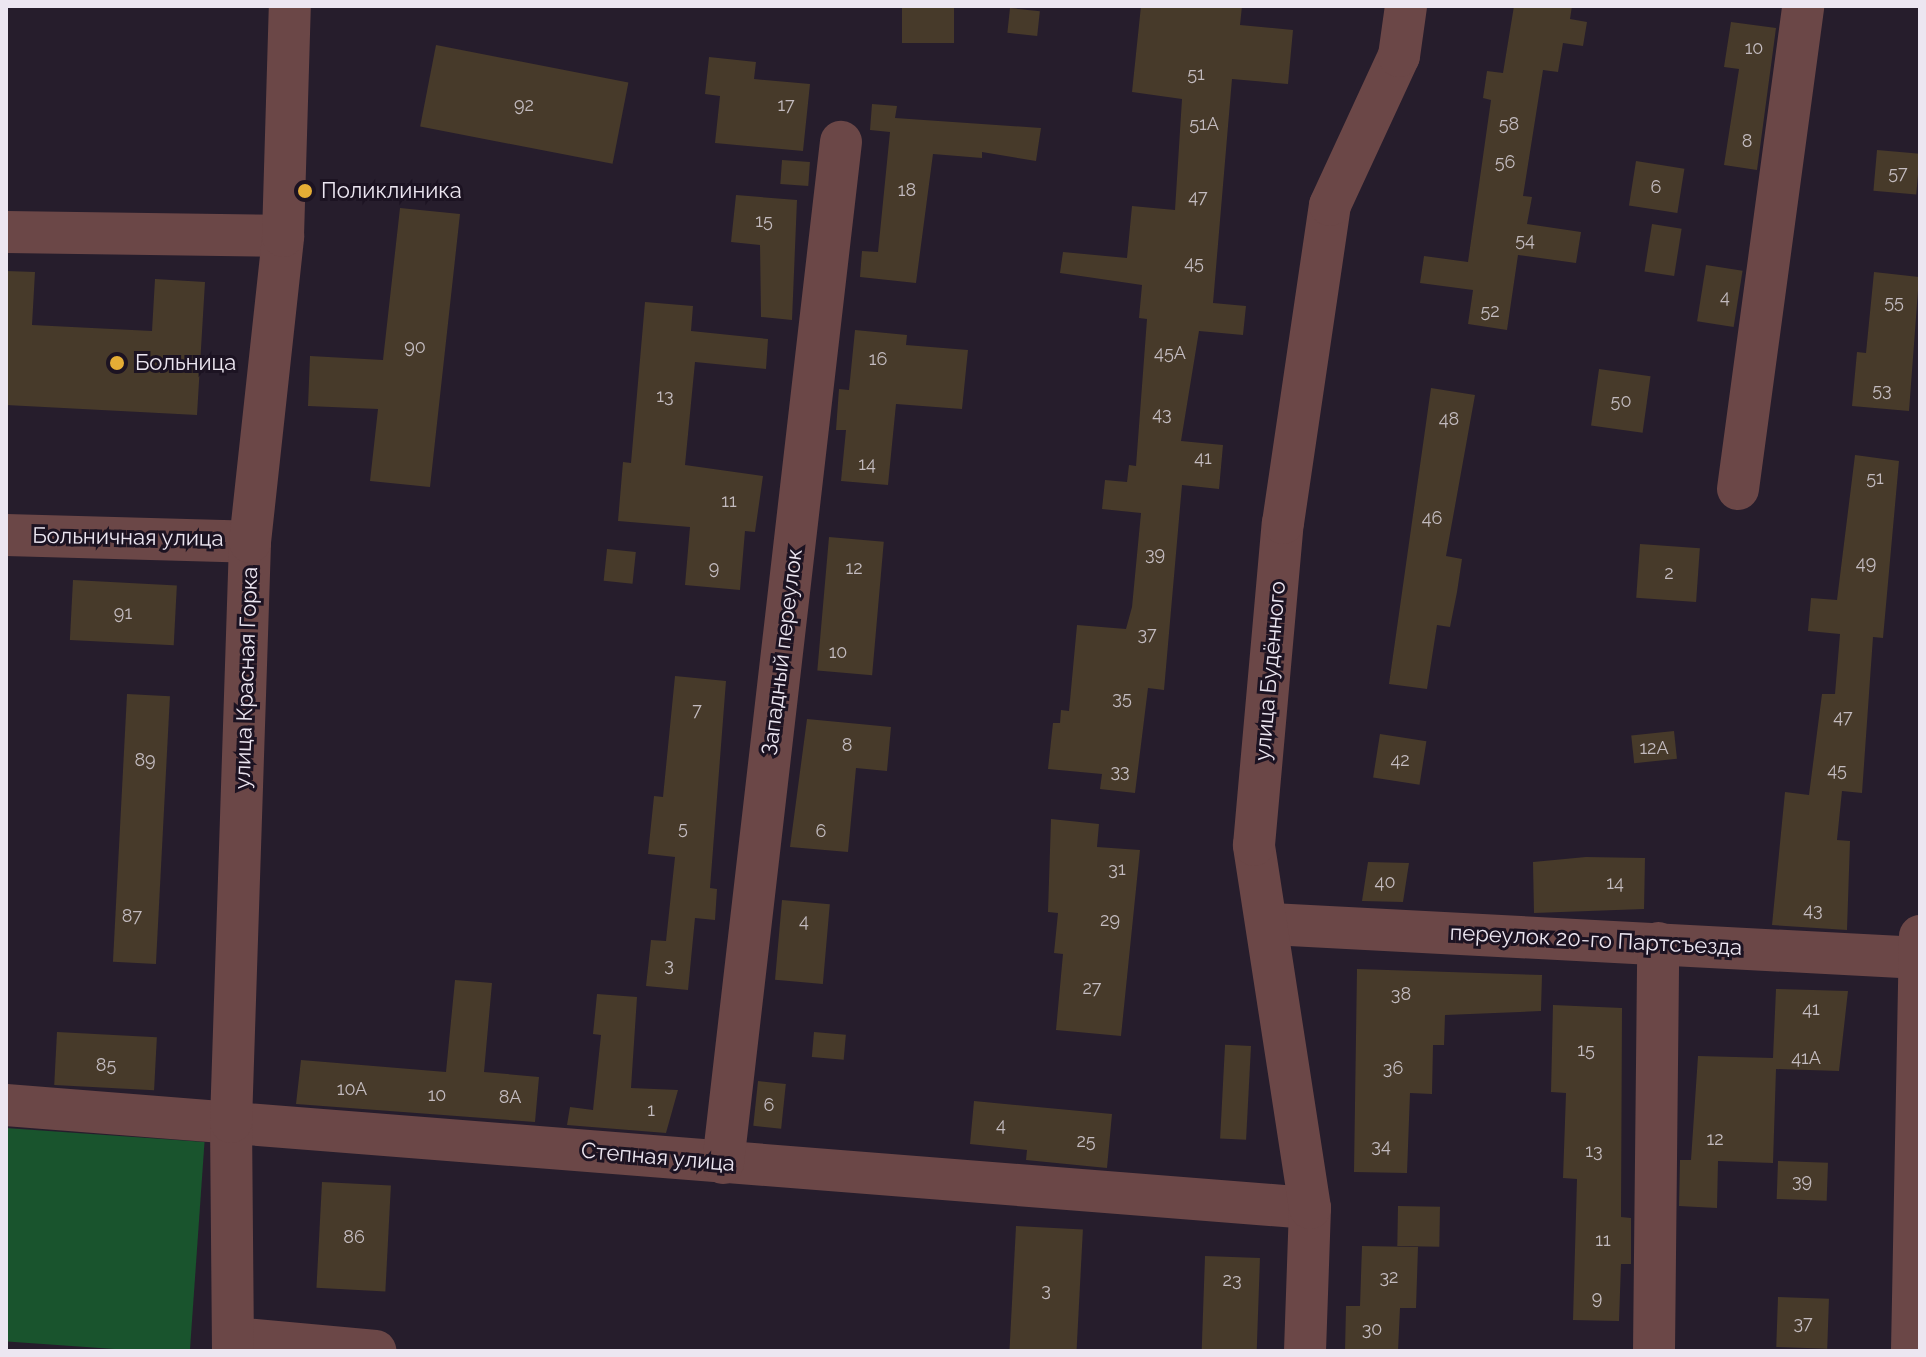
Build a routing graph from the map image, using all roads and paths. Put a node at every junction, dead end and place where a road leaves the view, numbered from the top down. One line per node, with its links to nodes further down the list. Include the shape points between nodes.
1 (290, 6): 6 (street, улица Красная Горка)
2 (1406, 6): 10 (street, улица Будённого, via 1399,56 1330,205 1292,463 1254,845)
3 (1803, 6): 7 (street)
4 (841, 142): 15 (street, Западный переулок)
5 (6, 232): 6 (street)
6 (283, 236): 9 (street, улица Красная Горка)
7 (1738, 489)
8 (6, 535): 9 (street, Больничная улица)
9 (250, 542): 14 (street, улица Красная Горка)
10 (1271, 924): 11 (street, переулок 20-го Партсъезда); 16 (street, улица Будённого)
11 (1658, 943): 12 (street, переулок 20-го Партсъезда); 20 (street)
12 (1919, 951): 21 (street)
13 (6, 1105): 14 (street, Степная улица)
14 (231, 1122): 15 (street, Степная улица); 17 (street, улица Красная Горка)
15 (723, 1163): 16 (street, Степная улица)
16 (1310, 1208): 19 (street, улица Будённого)
17 (233, 1344): 18 (street)
18 (375, 1351)
19 (1305, 1351)
20 (1654, 1351)
21 (1912, 1351)

